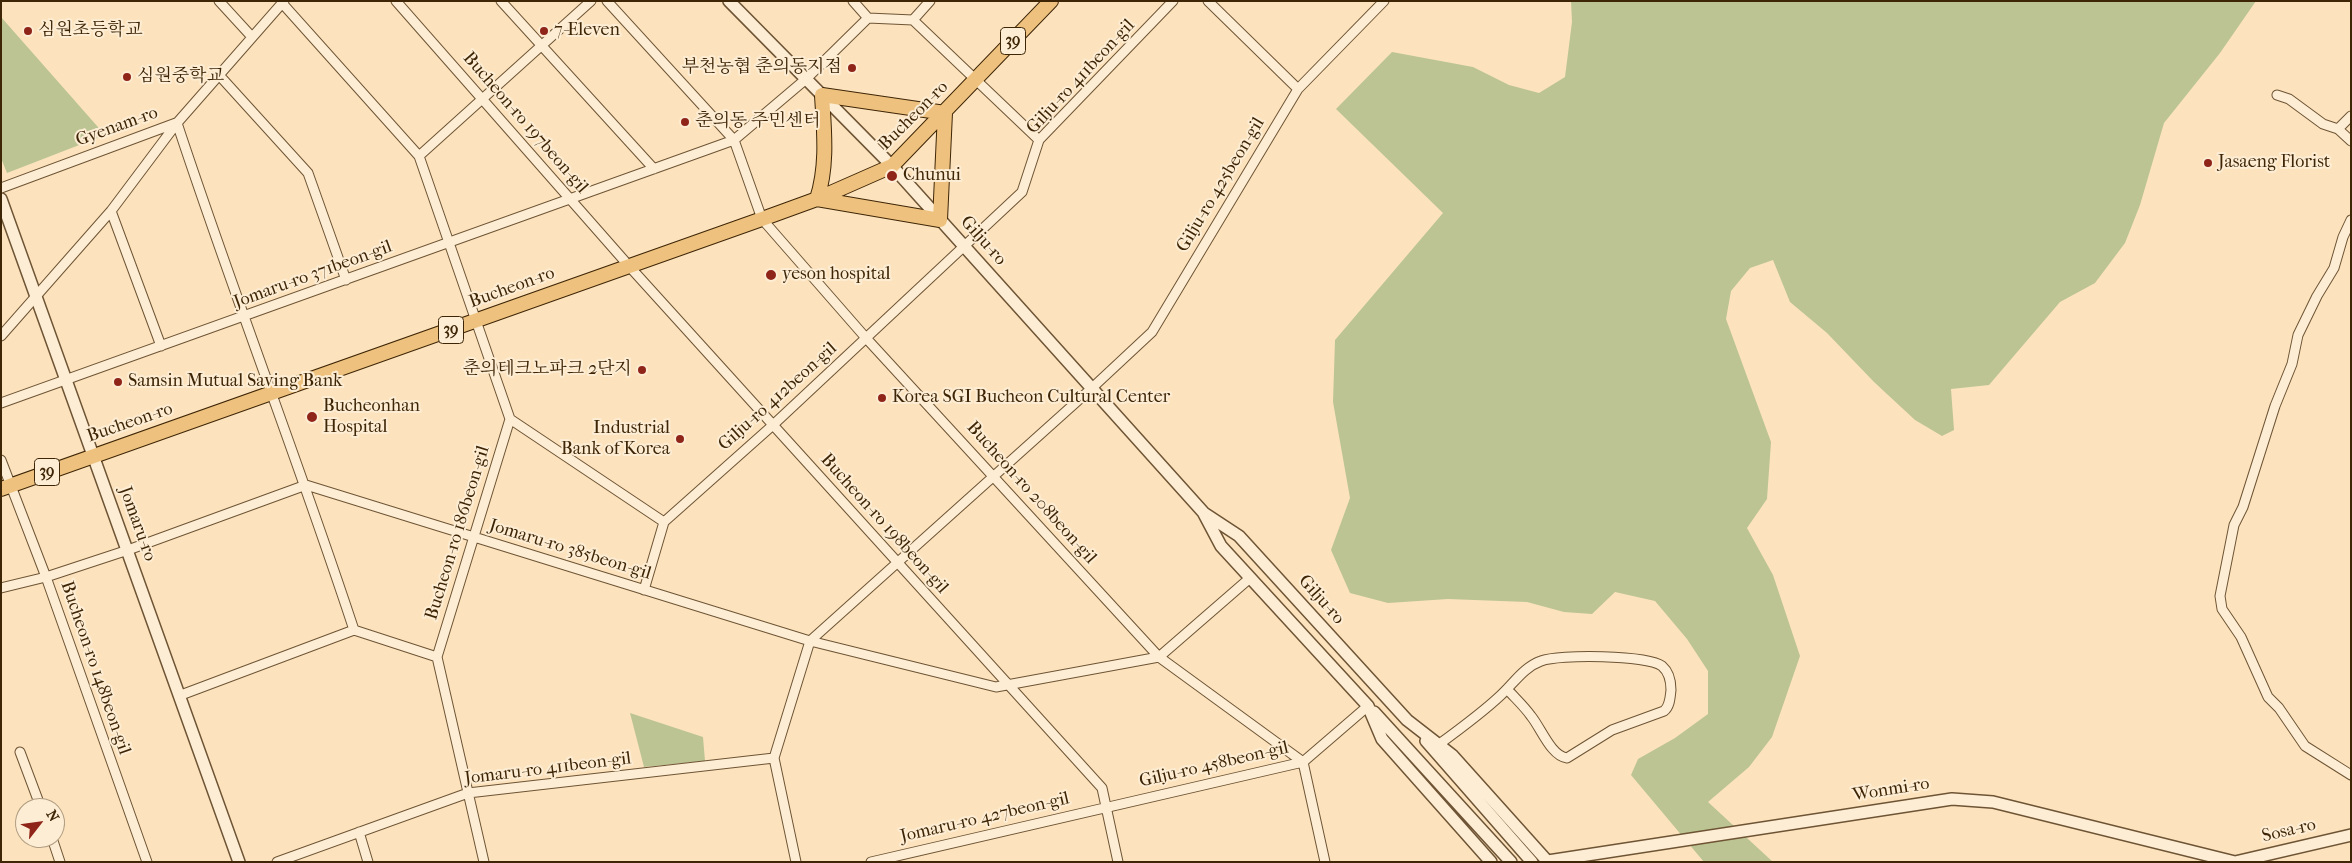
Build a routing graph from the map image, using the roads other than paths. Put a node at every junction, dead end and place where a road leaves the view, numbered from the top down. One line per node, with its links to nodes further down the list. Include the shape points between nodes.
1 (219, 1): 16 (street)
2 (396, 1): 24 (street, Bucheon-ro 197beon-gil)
3 (501, 1): 17 (street)
4 (591, 1): 17 (street)
5 (607, 1): 29 (street)
6 (729, 1): 19 (street, Gilju-ro)
7 (854, 1): 14 (street)
8 (930, 1): 15 (street)
9 (1051, 1): 20 (main road, Bucheon-ro / 39)
10 (1173, 1): 30 (street, Gilju-ro 411beon-gil)
11 (1208, 1): 21 (street)
12 (1384, 1): 21 (street, Gilju-ro 425beon-gil)
13 (283, 2): 16 (street, Gyenam-ro); 32 (street)
14 (868, 18): 15 (street); 19 (street)
15 (913, 20): 20 (street, Bucheon-ro)
16 (252, 37): 18 (street, Gyenam-ro)
17 (542, 46): 24 (street); 34 (street)
18 (219, 75): 27 (street, Gyenam-ro); 46 (street, via 308,173)
19 (806, 79): 22 (street, Gilju-ro); 29 (street)
20 (975, 80): 25 (main road, Bucheon-ro / 39); 30 (street)
21 (1298, 89): 54 (street, Gilju-ro 425beon-gil, via 1152,332)
22 (822, 95): 25 (main road); 33 (street, Gilju-ro); 38 (main road, via 825,150 822,184)
23 (2277, 95): 28 (street, via 2289,99 2323,124)
24 (482, 99): 32 (street); 37 (street, Bucheon-ro 197beon-gil)
25 (945, 113): 33 (main road, Bucheon-ro / 39); 41 (main road)
26 (2351, 116): 28 (street)
27 (177, 122): 35 (street, Gyenam-ro); 39 (street); 48 (street)
28 (2338, 129): 31 (street)
29 (734, 140): 34 (street, Jomaru-ro 371beon-gil); 40 (street)
30 (1039, 140): 44 (street, Gilju-ro 411beon-gil, via 1022,192)
31 (2351, 141)
32 (419, 156): 43 (street)
33 (892, 166): 38 (main road, Bucheon-ro / 39); 41 (street, Gilju-ro)
34 (654, 169): 37 (street, Jomaru-ro 371beon-gil)
35 (1, 188)
36 (1, 199): 47 (street, Jomaru-ro)
37 (571, 199): 43 (street, Jomaru-ro 371beon-gil); 45 (street, Bucheon-ro 197beon-gil)
38 (816, 199): 40 (main road, Bucheon-ro / 39); 41 (main road)
39 (111, 211): 47 (street); 52 (street)
40 (762, 218): 45 (main road, Bucheon-ro / 39); 51 (street, Bucheon-ro 208beon-gil)
41 (940, 220): 44 (street, Gilju-ro)
42 (2351, 220): 88 (street, via 2334,268 2298,336 2292,364 2234,525 2220,596 2222,609 2241,637 2268,697 2305,746)
43 (449, 243): 46 (street, Jomaru-ro 371beon-gil); 49 (street)
44 (964, 246): 51 (street, Gilju-ro 412beon-gil); 54 (street, Gilju-ro)
45 (629, 266): 49 (main road, Bucheon-ro / 39); 58 (street, Bucheon-ro 198beon-gil)
46 (346, 280): 48 (street, Jomaru-ro 371beon-gil)
47 (36, 297): 50 (street); 53 (street, Jomaru-ro)
48 (243, 317): 52 (street, Jomaru-ro 371beon-gil); 55 (street)
49 (476, 321): 55 (main road, Bucheon-ro / 39); 57 (street)
50 (1, 336)
51 (866, 338): 58 (street, Gilju-ro 412beon-gil); 61 (street, Bucheon-ro 208beon-gil)
52 (161, 346): 53 (street, Jomaru-ro 371beon-gil)
53 (66, 380): 56 (street, Jomaru-ro 371beon-gil); 59 (street, Jomaru-ro)
54 (1092, 388): 61 (street, Gilju-ro 425beon-gil); 64 (street, Gilju-ro)
55 (272, 394): 59 (main road, Bucheon-ro / 39); 62 (street)
56 (1, 403)
57 (510, 419): 65 (street); 66 (street, Bucheon-ro 186beon-gil)
58 (772, 425): 65 (street, Gilju-ro 412beon-gil); 68 (street, Bucheon-ro 198beon-gil)
59 (93, 455): 63 (main road, Bucheon-ro / 39); 67 (street, Jomaru-ro)
60 (1, 460): 63 (street, Bucheon-ro 148beon-gil)
61 (994, 476): 68 (street, Gilju-ro 425beon-gil); 78 (street, Bucheon-ro 208beon-gil)
62 (306, 486): 66 (street, Jomaru-ro 385beon-gil); 67 (street); 75 (street)
63 (6, 487): 69 (street, Bucheon-ro 148beon-gil)
64 (1203, 512): 70 (street, Gilju-ro, via 1221,546); 71 (street, Gilju-ro, via 1240,536)
65 (664, 522): 73 (street)
66 (473, 537): 73 (street, Jomaru-ro 385beon-gil); 77 (street, Bucheon-ro 186beon-gil)
67 (128, 550): 69 (street); 81 (street, Jomaru-ro)
68 (898, 563): 76 (street, Gilju-ro 425beon-gil); 79 (street, Bucheon-ro 198beon-gil)
69 (46, 577): 72 (street); 97 (street, Bucheon-ro 148beon-gil)
70 (1250, 578): 74 (street, Gilju-ro); 78 (street)
71 (1280, 581): 74 (street, via 1270,575 1263,577); 83 (street, Gilju-ro)
72 (1, 588)
73 (644, 590): 76 (street, Jomaru-ro 385beon-gil)
74 (1264, 593): 82 (street, Gilju-ro)
75 (354, 630): 77 (street); 81 (street)
76 (810, 641): 79 (street, Jomaru-ro 385beon-gil, via 996,687); 86 (street)
77 (436, 657): 89 (street)
78 (1159, 657): 79 (street, Jomaru-ro 385beon-gil); 87 (street, Bucheon-ro 208beon-gil)
79 (1008, 686): 91 (street, Bucheon-ro 198beon-gil, via 1102,788)
80 (1507, 689): 80 (street, via 1539,662 1572,656 1654,663 1665,670 1671,687 1670,702 1664,712 1612,730 1567,758 1555,750); 84 (street)
81 (181, 695): 98 (street, Jomaru-ro)
82 (1368, 706): 87 (street, Gilju-ro 458beon-gil); 95 (street, Gilju-ro, via 1382,739); 106 (street, Gilju-ro)
83 (1407, 720): 84 (street, Gilju-ro); 107 (street, Gilju-ro)
84 (1438, 745): 108 (street, Gilju-ro, via 1452,755)
85 (20, 752): 90 (street)
86 (774, 758): 89 (street, Jomaru-ro 411beon-gil); 102 (street)
87 (1303, 762): 91 (street, Gilju-ro 458beon-gil); 105 (street)
88 (2351, 774)
89 (468, 793): 92 (street, Jomaru-ro 411beon-gil); 101 (street)
90 (37, 798)
91 (1107, 807): 103 (street, Jomaru-ro 427beon-gil); 104 (street, Bucheon-ro 198beon-gil)
92 (359, 832): 99 (street, Jomaru-ro 411beon-gil); 100 (street)
93 (2351, 835): 109 (street, Sosa-ro)
94 (55, 848): 96 (street)
95 (1485, 859)
96 (60, 862)
97 (147, 862)
98 (239, 862)
99 (277, 862)
100 (368, 862)
101 (484, 862)
102 (796, 862)
103 (871, 862)
104 (1118, 862)
105 (1325, 862)
106 (1511, 862)
107 (1532, 862)
108 (1548, 862): 109 (street, Wonmi-ro, via 1966,798)
109 (2235, 862)

